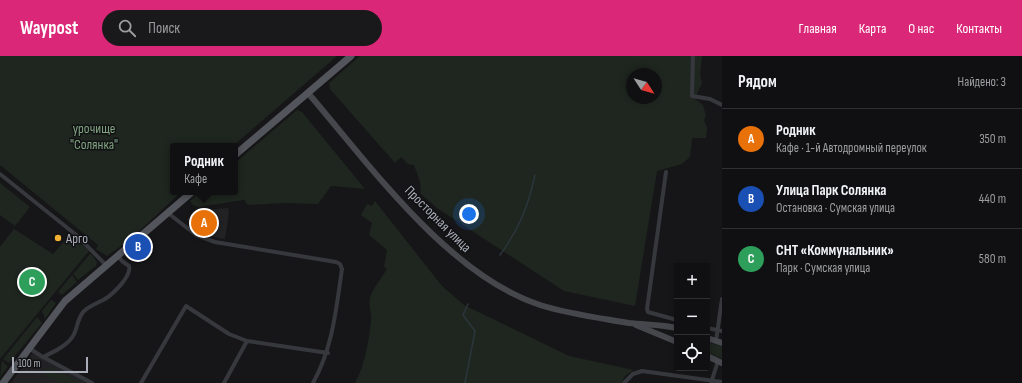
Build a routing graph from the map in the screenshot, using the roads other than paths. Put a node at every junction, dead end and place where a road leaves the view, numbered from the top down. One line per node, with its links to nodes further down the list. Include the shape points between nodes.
1 (351, 56): 3 (main road)
2 (693, 56): 4 (street, via 692,96)
3 (308, 93): 5 (main road); 14 (main road, Просторная улица, via 414,216 468,265 508,292 540,305)
4 (722, 104)
5 (238, 152)
6 (666, 172): 13 (street, via 647,309 648,312)
7 (0, 174): 11 (street, via 75,234)
8 (188, 195): 9 (main road)
9 (169, 211): 10 (main road); 24 (street, via 196,235 215,242 340,264 342,269)
10 (117, 256): 11 (main road); 25 (street, via 130,266 128,277 106,299 84,311 73,336 66,343)
11 (106, 264): 23 (main road, via 65,301)
12 (722, 299): 18 (street)
13 (674, 319)
14 (631, 323): 15 (main road, Просторная улица); 19 (main road, Просторная улица)
15 (663, 325): 16 (main road, Просторная улица); 19 (main road, via 658,329)
16 (674, 327)
17 (710, 328): 18 (street)
18 (720, 330): 22 (street)
19 (661, 334): 20 (main road, Просторная улица)
20 (674, 340)
21 (247, 341): 24 (street); 32 (street, via 229,334 186,306); 33 (street)
22 (719, 342)
23 (29, 348): 25 (street); 30 (main road)
24 (328, 353): 34 (street)
25 (43, 357): 31 (street)
26 (710, 357): 27 (main road)
27 (720, 362): 28 (street)
28 (711, 382): 29 (street); 35 (street, via 642,371 633,374)
29 (722, 382)
30 (3, 383)
31 (92, 383)
32 (141, 383)
33 (224, 383)
34 (313, 383)
35 (624, 383)

